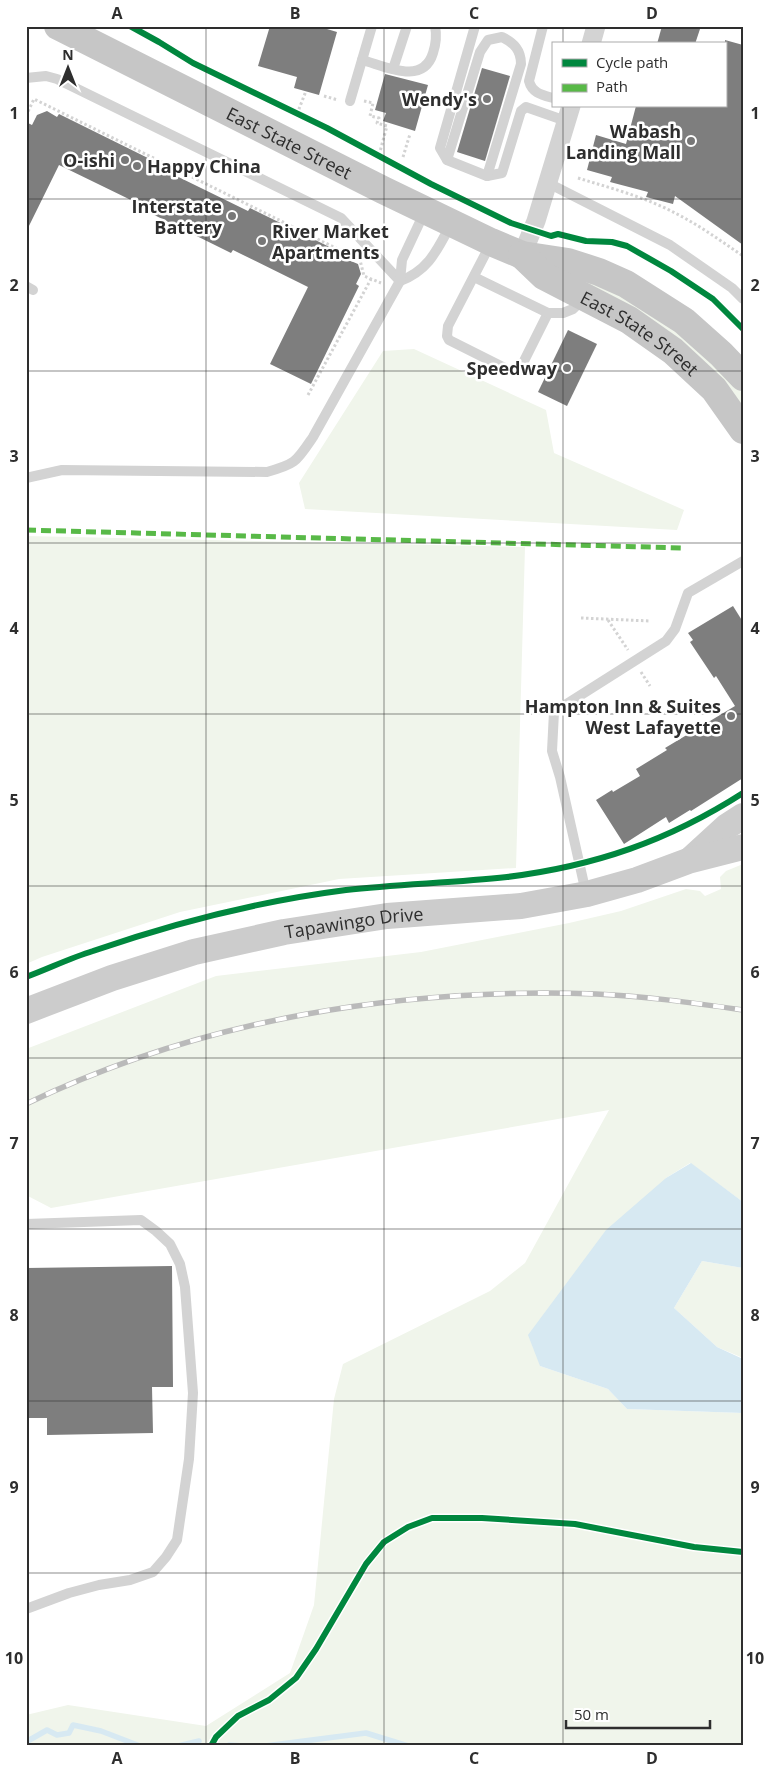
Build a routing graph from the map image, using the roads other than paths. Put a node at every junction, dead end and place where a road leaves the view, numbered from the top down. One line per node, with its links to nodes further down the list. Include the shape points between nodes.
1 (58, 26): 13 (main road, East State Street)
2 (98, 26): 13 (main road, via 142,49)
3 (372, 26): 10 (lane)
4 (407, 26): 11 (lane)
5 (435, 26): 11 (lane, via 436,42 426,66 413,72)
6 (475, 26): 17 (lane, via 440,148)
7 (543, 26): 14 (lane, via 529,81 530,88 537,94)
8 (596, 26): 9 (street)
9 (592, 42)
10 (362, 60): 11 (lane); 15 (lane)
11 (393, 69)
12 (26, 78): 25 (lane, via 46,76 57,79 342,218)
13 (176, 86): 20 (main road, East State Street)
14 (552, 98)
15 (350, 101)
16 (569, 114): 18 (lane, via 526,107 521,110 502,173); 19 (street)
17 (447, 160): 18 (lane); 18 (lane, via 480,52 488,40 502,37 520,51 521,64)
18 (487, 176)
19 (548, 183): 23 (street); 27 (lane, via 670,245)
20 (426, 210): 21 (main road, East State Street); 25 (lane, via 402,260)
21 (451, 223): 22 (main road, East State Street); 25 (lane, via 426,265)
22 (491, 242): 23 (main road, East State Street); 24 (lane)
23 (522, 255): 26 (main road, East State Street, via 544,276); 29 (main road, East State Street, via 568,262 626,284 684,321)
24 (474, 277): 28 (lane); 28 (lane, via 448,326 447,336 449,340 511,371 520,369)
25 (398, 285): 31 (lane, via 313,437 298,460 285,467 266,472 62,470)
26 (585, 297): 28 (lane, via 573,309); 30 (main road, East State Street, via 629,320 673,351 714,389)
27 (743, 299)
28 (548, 313)
29 (743, 377)
30 (743, 430)
31 (26, 478)
32 (743, 561): 36 (lane, via 688,593 675,629 666,641 554,712 552,751)
33 (743, 816): 35 (main road, Tapawingo Drive)
34 (743, 847): 35 (main road, Tapawingo Drive)
35 (688, 861): 36 (main road, Tapawingo Drive)
36 (587, 894): 37 (main road, Tapawingo Drive, via 521,906 387,916 284,932 194,952 112,978)
37 (26, 1011)
38 (26, 1224): 39 (lane, via 141,1220 170,1244 180,1264 185,1287 193,1393 189,1459 177,1540 166,1557 152,1572 68,1593)
39 (26, 1609)

